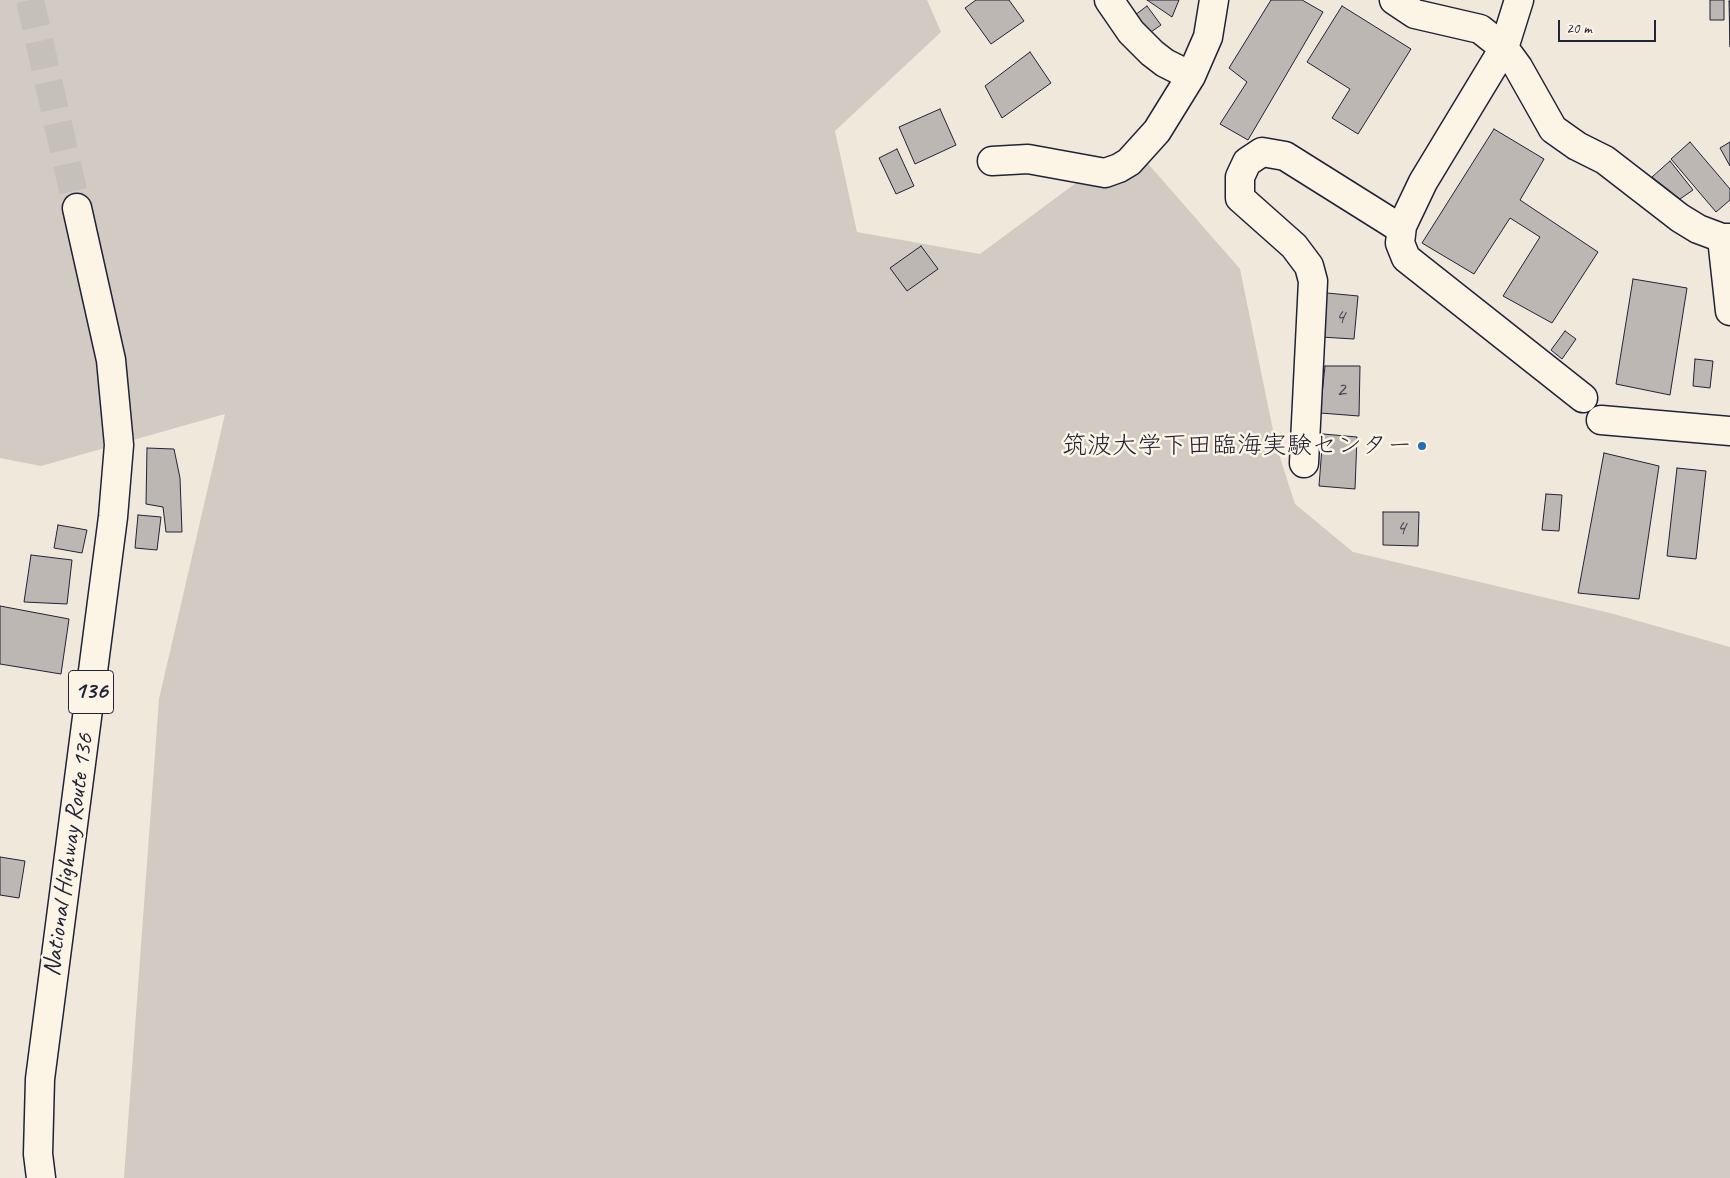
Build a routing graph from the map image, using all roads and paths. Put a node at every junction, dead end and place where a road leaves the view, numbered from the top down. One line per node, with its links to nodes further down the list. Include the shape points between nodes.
1 (1109, 0): 6 (main road, via 1131,32 1152,53)
2 (1214, 0): 6 (main road, via 1208,37)
3 (1394, 0): 5 (main road, via 1415,14 1480,29)
4 (1519, 0): 5 (main road)
5 (1504, 48): 9 (main road, via 1423,182); 10 (main road, via 1554,129 1577,146 1605,160 1680,218 1698,229)
6 (1191, 76): 7 (main road, via 1157,131 1120,168 1106,172 1028,159)
7 (992, 161)
8 (77, 208): 16 (main road, National Highway Route 136 / 136, via 111,360 119,445 113,517 40,1078 38,1154)
9 (1402, 226): 12 (main road, via 1400,243 1406,258); 15 (main road, via 1395,225 1285,156 1262,152 1247,162 1240,177 1240,198 1294,246 1309,266 1313,281)
10 (1726, 238): 11 (main road)
11 (1730, 311)
12 (1583, 398)
13 (1601, 420): 14 (main road)
14 (1730, 431)
15 (1304, 463)
16 (41, 1178)

